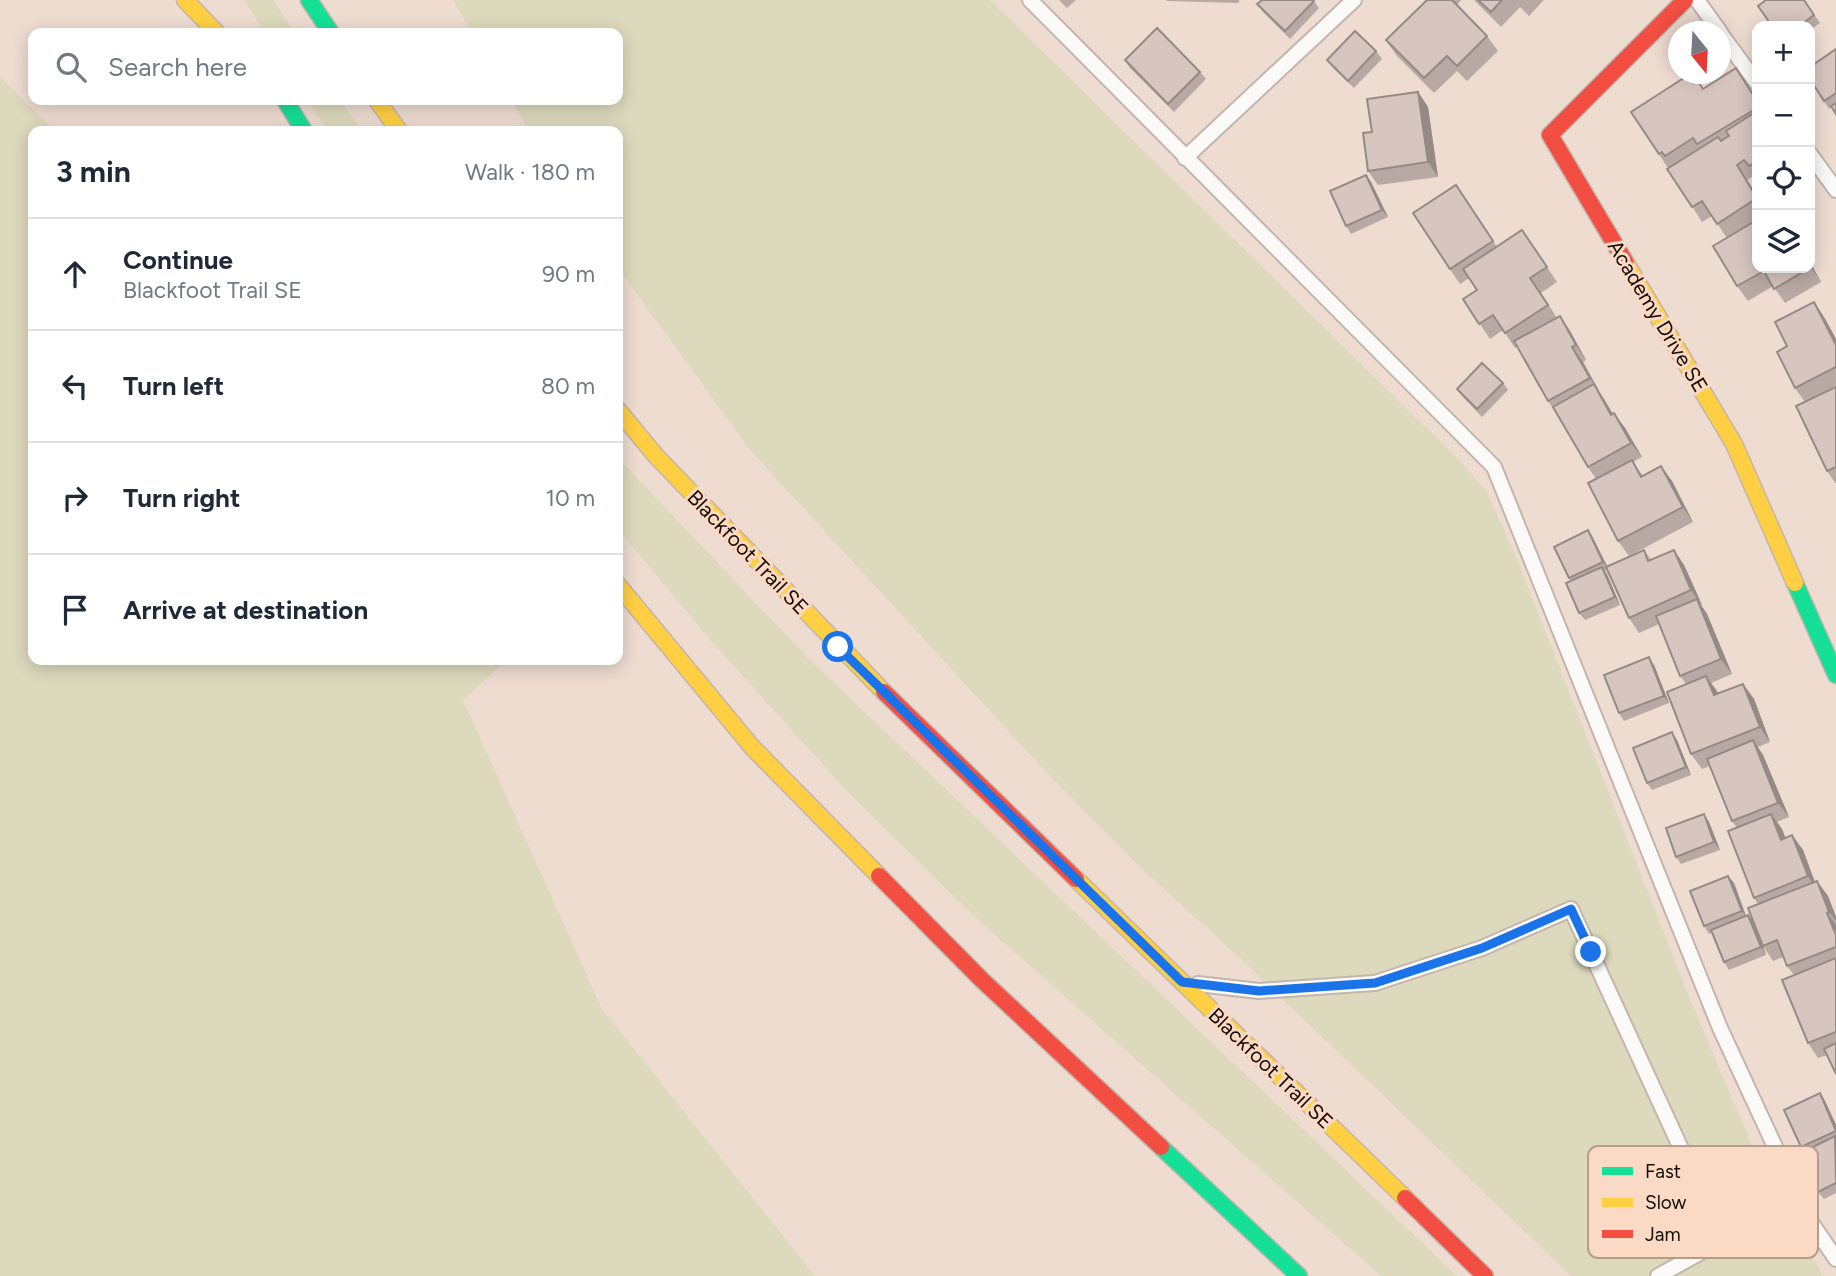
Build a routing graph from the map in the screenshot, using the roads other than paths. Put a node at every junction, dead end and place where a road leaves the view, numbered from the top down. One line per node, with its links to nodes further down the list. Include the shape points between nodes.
1 (184, 0): 8 (main road)
2 (309, 0): 9 (main road)
3 (1030, 0): 18 (lane)
4 (1354, 0): 18 (lane)
5 (1685, 0): 23 (main road, Academy Drive SE, via 1550,135 1734,444)
6 (1696, 0): 7 (lane)
7 (1712, 21)
8 (212, 28)
9 (328, 28)
10 (1731, 47): 11 (lane)
11 (1752, 76)
12 (288, 105): 15 (main road)
13 (380, 105): 16 (main road)
14 (385, 105): 17 (main road)
15 (301, 126)
16 (394, 126)
17 (395, 126)
18 (1185, 158): 26 (lane, via 1494,467 1720,1028)
19 (1815, 162): 20 (lane)
20 (1836, 190)
21 (623, 416): 24 (main road, Blackfoot Trail SE, via 838,647)
22 (623, 591): 30 (main road, via 752,747 972,971)
23 (1836, 675)
24 (1182, 982): 25 (lane, via 1259,991 1375,983 1482,948 1571,909); 31 (main road, Blackfoot Trail SE)
25 (1680, 1146)
26 (1775, 1146)
27 (1818, 1233): 29 (lane)
28 (1690, 1258): 32 (lane)
29 (1836, 1259)
30 (1299, 1276)
31 (1485, 1276)
32 (1658, 1276)

